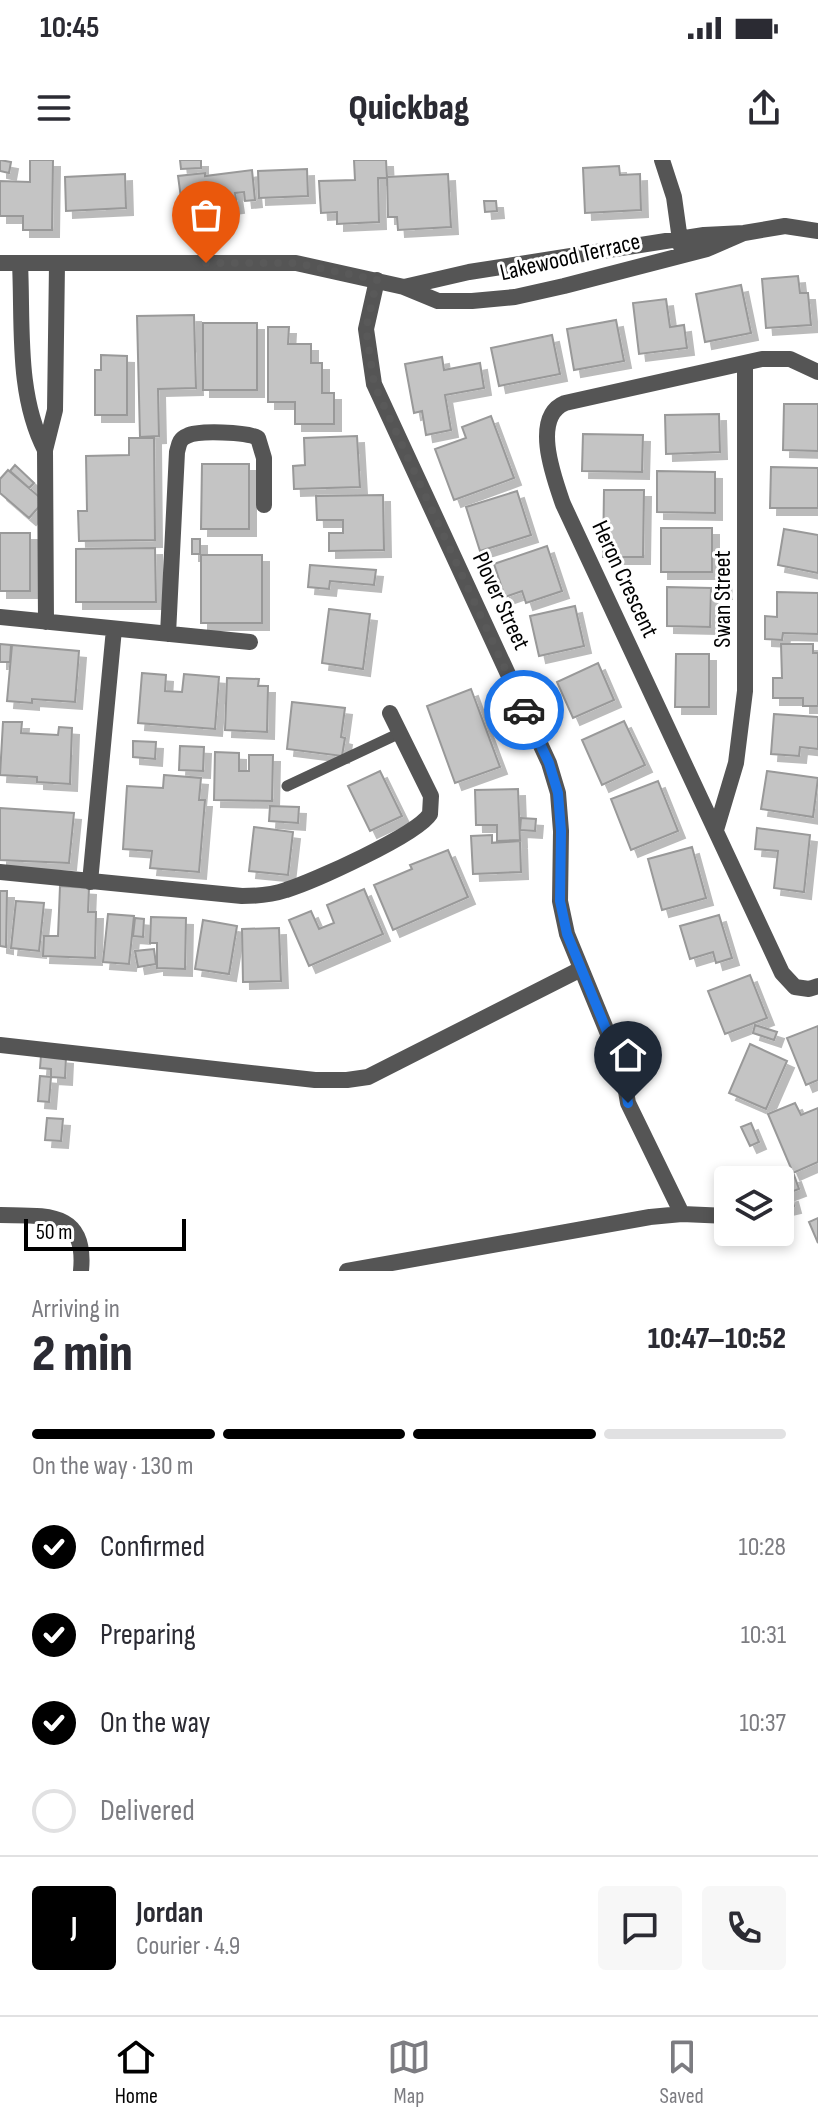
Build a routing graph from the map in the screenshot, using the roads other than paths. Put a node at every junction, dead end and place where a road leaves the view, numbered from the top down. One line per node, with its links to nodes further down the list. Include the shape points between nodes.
1 (662, 160): 3 (street)
2 (818, 231): 3 (street, Lakewood Terrace, via 785,226)
3 (681, 247): 8 (street, Lakewood Terrace, via 469,272); 8 (street, Lakewood Terrace, via 515,297 438,301)
4 (0, 263): 5 (street, Lakewood Terrace)
5 (20, 263): 6 (street, Lakewood Terrace); 11 (street, via 26,393)
6 (57, 264): 7 (street, Lakewood Terrace, via 296,263); 11 (street, via 55,410)
7 (377, 280): 8 (street, Lakewood Terrace); 24 (street, Plover Street, via 366,329 374,384 549,763 558,793 560,901)
8 (404, 287)
9 (745, 364): 10 (street, Heron Crescent, via 790,359); 21 (street, Swan Street, via 745,691 736,763); 21 (street, Heron Crescent, via 565,403 554,409 547,425 552,472 563,504)
10 (818, 372)
11 (45, 450): 14 (street)
12 (264, 505): 16 (street, via 264,458 258,438 248,433 198,434 180,441)
13 (0, 617): 14 (street)
14 (46, 622): 15 (street)
15 (114, 629): 16 (street); 23 (street)
16 (168, 634): 17 (street)
17 (250, 642)
18 (390, 713): 19 (street)
19 (400, 733): 20 (lane); 23 (street, via 433,802 427,819 302,884 242,896)
20 (287, 786)
21 (716, 830): 25 (street, Heron Crescent, via 787,980 801,988)
22 (0, 872): 23 (street)
23 (90, 882)
24 (581, 969): 26 (street, via 368,1077 347,1080); 27 (street, Plover Street, via 622,1068 628,1103)
25 (818, 986)
26 (0, 1045)
27 (682, 1214): 29 (street); 32 (street)
28 (0, 1215): 30 (street, via 50,1216 69,1223 80,1238)
29 (714, 1215)
30 (81, 1271): 31 (street)
31 (89, 1271)
32 (347, 1271)

